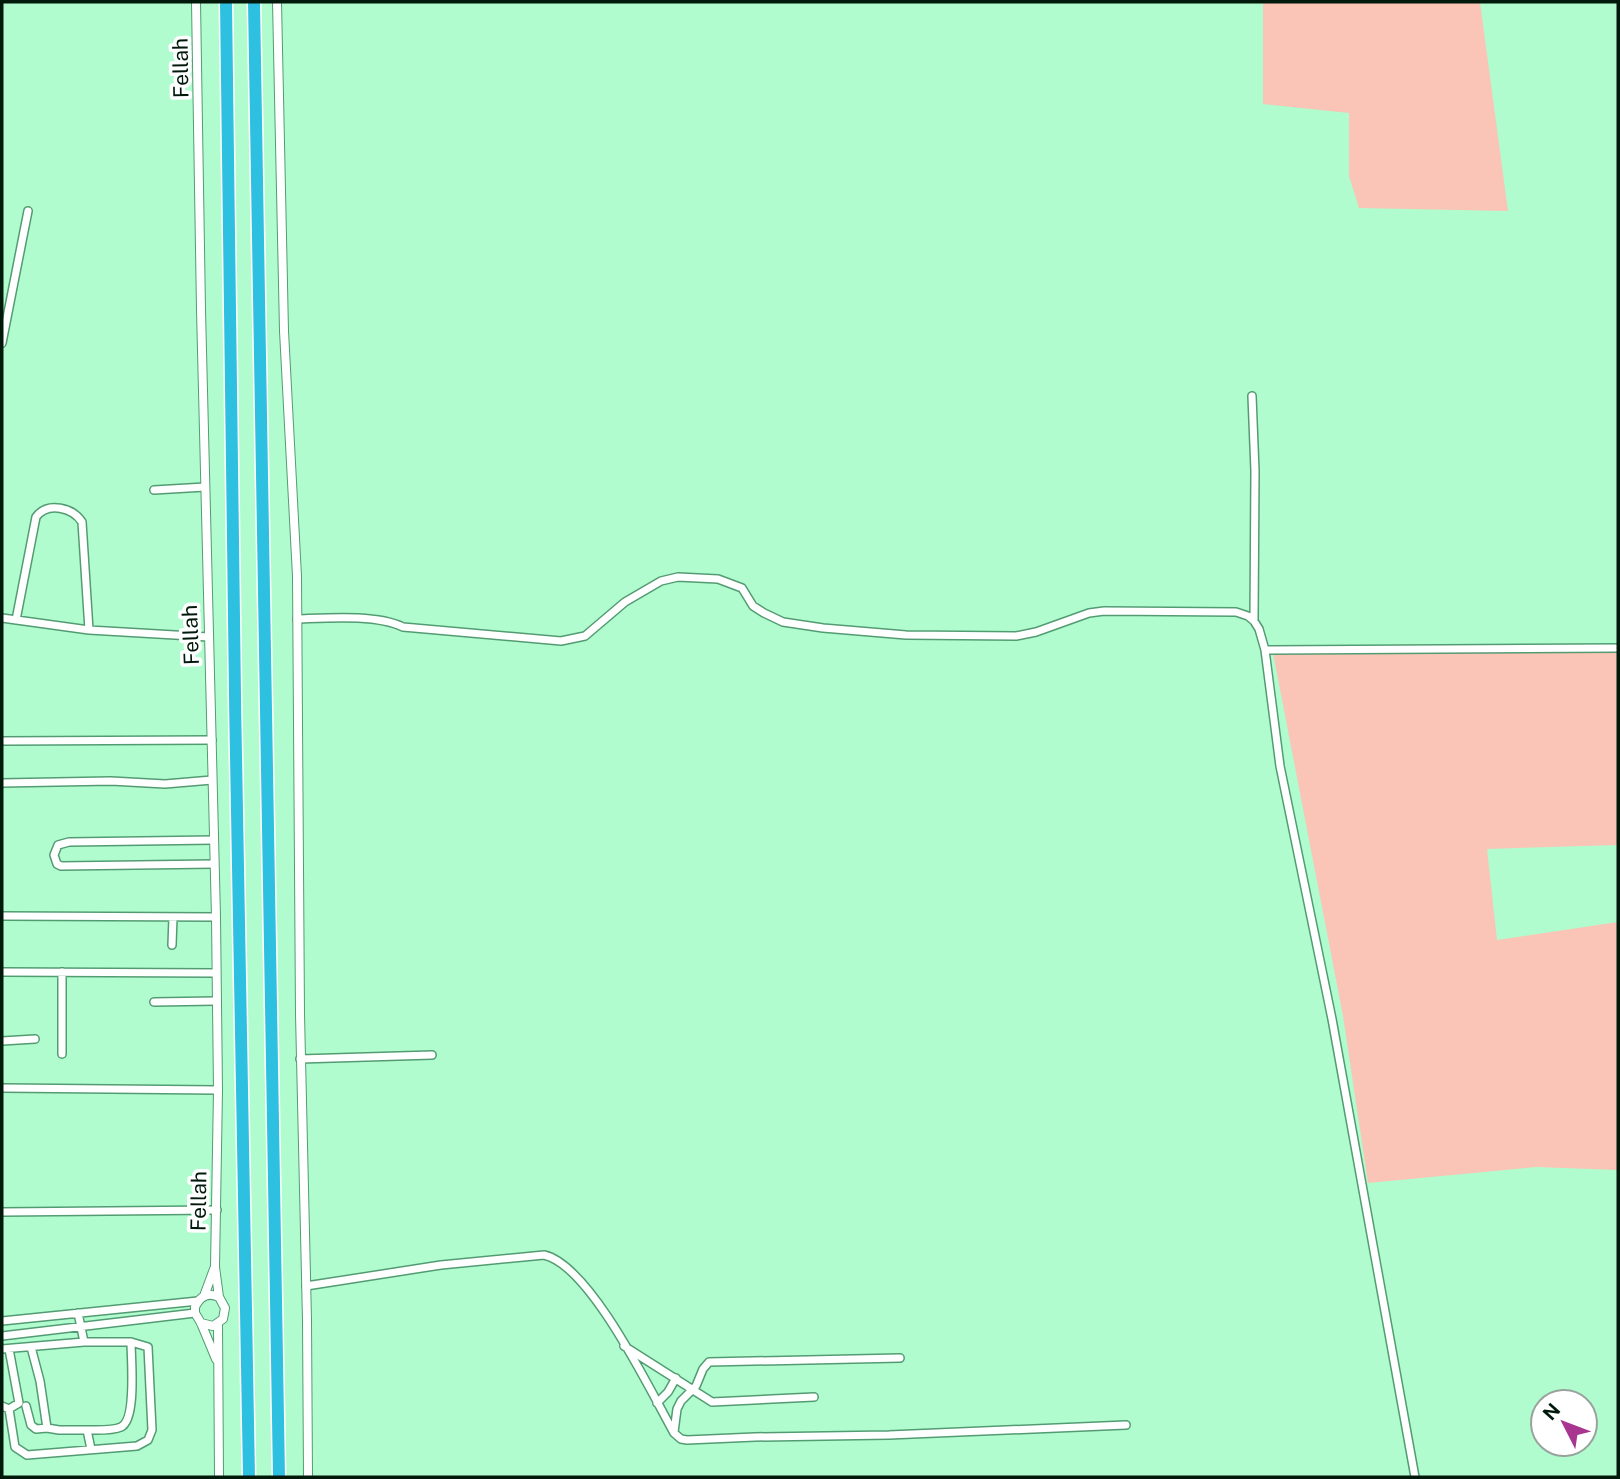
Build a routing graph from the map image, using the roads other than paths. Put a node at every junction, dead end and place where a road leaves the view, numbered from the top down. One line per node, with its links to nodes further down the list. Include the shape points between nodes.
1 (197, 2): 8 (street, Fellah)
2 (226, 2): 73 (highway)
3 (254, 2): 74 (highway)
4 (277, 2): 11 (street, via 284,331)
5 (28, 211): 6 (street)
6 (2, 344)
7 (1252, 396): 13 (street)
8 (205, 487): 9 (street); 15 (street, Fellah)
9 (155, 490)
10 (2, 618): 12 (street)
11 (297, 619): 13 (street, via 366,620 561,641 584,636 625,602 662,581 700,577 742,588 753,606 783,622 892,634 1016,636 1089,613 1120,610 1236,612); 37 (street)
12 (16, 620): 14 (street); 14 (street, via 36,517 44,509 59,508 82,522)
13 (1254, 621): 17 (street)
14 (89, 630): 15 (street)
15 (209, 637): 18 (street, Fellah)
16 (1618, 648): 17 (street)
17 (1265, 650): 76 (street, via 1280,766 1332,1019)
18 (212, 740): 19 (street); 20 (street, Fellah)
19 (2, 741)
20 (212, 780): 21 (street); 22 (street, Fellah)
21 (2, 783)
22 (214, 840): 23 (street, Fellah); 23 (street, via 69,842 58,845 54,855 61,866)
23 (214, 864): 26 (street, Fellah)
24 (2, 916): 25 (street)
25 (173, 917): 26 (street); 27 (street)
26 (216, 917): 30 (street, Fellah)
27 (172, 944)
28 (2, 972): 29 (street)
29 (62, 972): 30 (street); 35 (street)
30 (215, 973): 31 (street, Fellah)
31 (216, 1001): 32 (street); 39 (street, Fellah)
32 (154, 1002)
33 (35, 1039): 34 (street)
34 (2, 1041)
35 (62, 1054)
36 (432, 1055): 37 (street)
37 (300, 1059): 43 (street)
38 (2, 1088): 39 (street)
39 (218, 1090): 40 (street, Fellah)
40 (217, 1210): 41 (street); 42 (street, Fellah)
41 (2, 1212)
42 (215, 1267): 44 (street, Fellah); 45 (street, Fellah)
43 (306, 1286): 55 (street, via 544,1255 561,1261 580,1279); 75 (street)
44 (219, 1297): 45 (street); 50 (street, Fellah, via 225,1308)
45 (201, 1298): 46 (street); 47 (street, Fellah)
46 (78, 1313): 48 (street); 51 (street)
47 (195, 1313): 49 (street, Fellah); 51 (street)
48 (2, 1321)
49 (201, 1323): 50 (street); 59 (street, Fellah)
50 (218, 1324): 59 (street, Fellah)
51 (81, 1327): 52 (street); 53 (street)
52 (2, 1336)
53 (84, 1342): 54 (street); 56 (street)
54 (131, 1342): 69 (street, via 127,1422 118,1428); 71 (street, via 150,1350 150,1437 137,1446)
55 (624, 1345): 60 (street); 64 (street)
56 (31, 1347): 57 (street); 63 (street)
57 (6, 1349): 65 (street)
58 (900, 1358): 61 (street, via 709,1362)
59 (217, 1362): 72 (street, Fellah)
60 (676, 1378): 61 (street); 64 (street)
61 (693, 1390): 62 (street, via 717,1402); 70 (street, via 677,1409)
62 (814, 1397)
63 (43, 1403): 65 (street); 68 (street)
64 (657, 1403): 70 (street)
65 (22, 1405): 66 (street); 68 (street, via 31,1425)
66 (5, 1407): 71 (street, via 15,1447 22,1453)
67 (1126, 1425): 70 (street, via 687,1440)
68 (47, 1428): 69 (street)
69 (88, 1430): 71 (street)
70 (674, 1433)
71 (91, 1449)
72 (219, 1477)
73 (249, 1477)
74 (279, 1477)
75 (308, 1477)
76 (1415, 1477)

